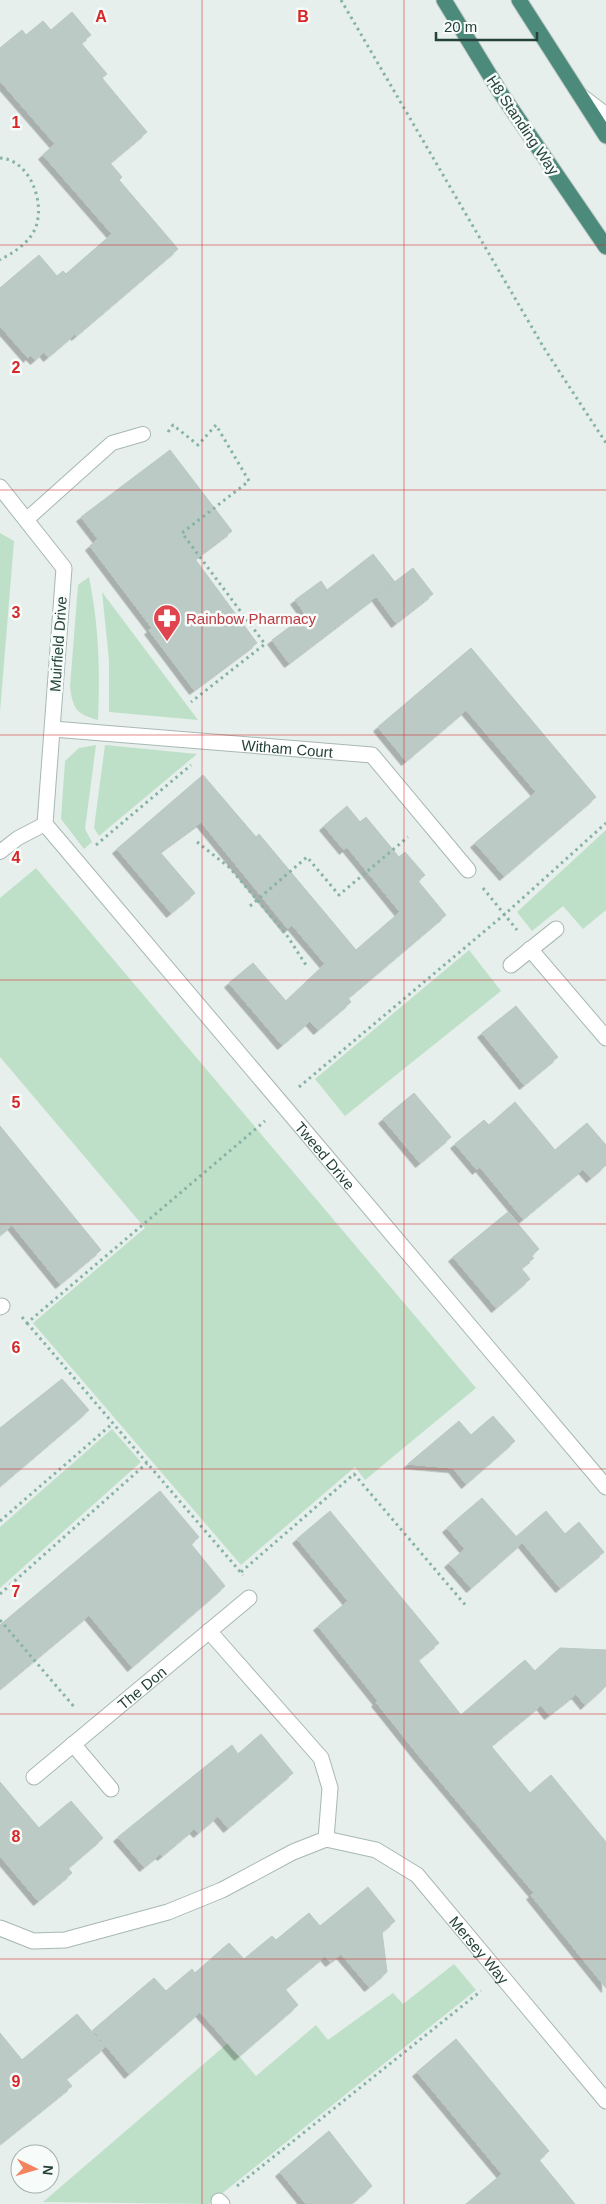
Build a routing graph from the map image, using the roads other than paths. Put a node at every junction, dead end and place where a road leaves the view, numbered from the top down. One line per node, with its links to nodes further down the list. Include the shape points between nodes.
1 (444, 0): 6 (highway, H8 Standing Way, via 500,92)
2 (519, 0): 3 (highway)
3 (578, 94): 4 (street); 5 (highway)
4 (606, 115)
5 (606, 136)
6 (606, 247)
7 (143, 434): 9 (lane, via 112,443)
8 (0, 487): 9 (street, Muirfield Drive)
9 (26, 520): 10 (street, Muirfield Drive, via 64,568)
10 (52, 729): 11 (street, Muirfield Drive); 13 (street, Witham Court, via 372,755)
11 (45, 824): 12 (lane); 18 (street, Tweed Drive)
12 (0, 852)
13 (468, 870)
14 (556, 929): 15 (street)
15 (530, 949): 16 (street); 17 (street)
16 (511, 965)
17 (606, 1038)
18 (606, 1487)
19 (249, 1598): 20 (street, The Don)
20 (209, 1631): 21 (street, The Don); 24 (street, via 321,1758 330,1788)
21 (73, 1744): 22 (street, The Don); 23 (street)
22 (34, 1777)
23 (111, 1789)
24 (326, 1839): 25 (street, via 293,1852 222,1890 168,1912 65,1940 32,1941); 26 (street, Mersey Way, via 376,1850 417,1875)
25 (0, 1928)
26 (606, 2101)

